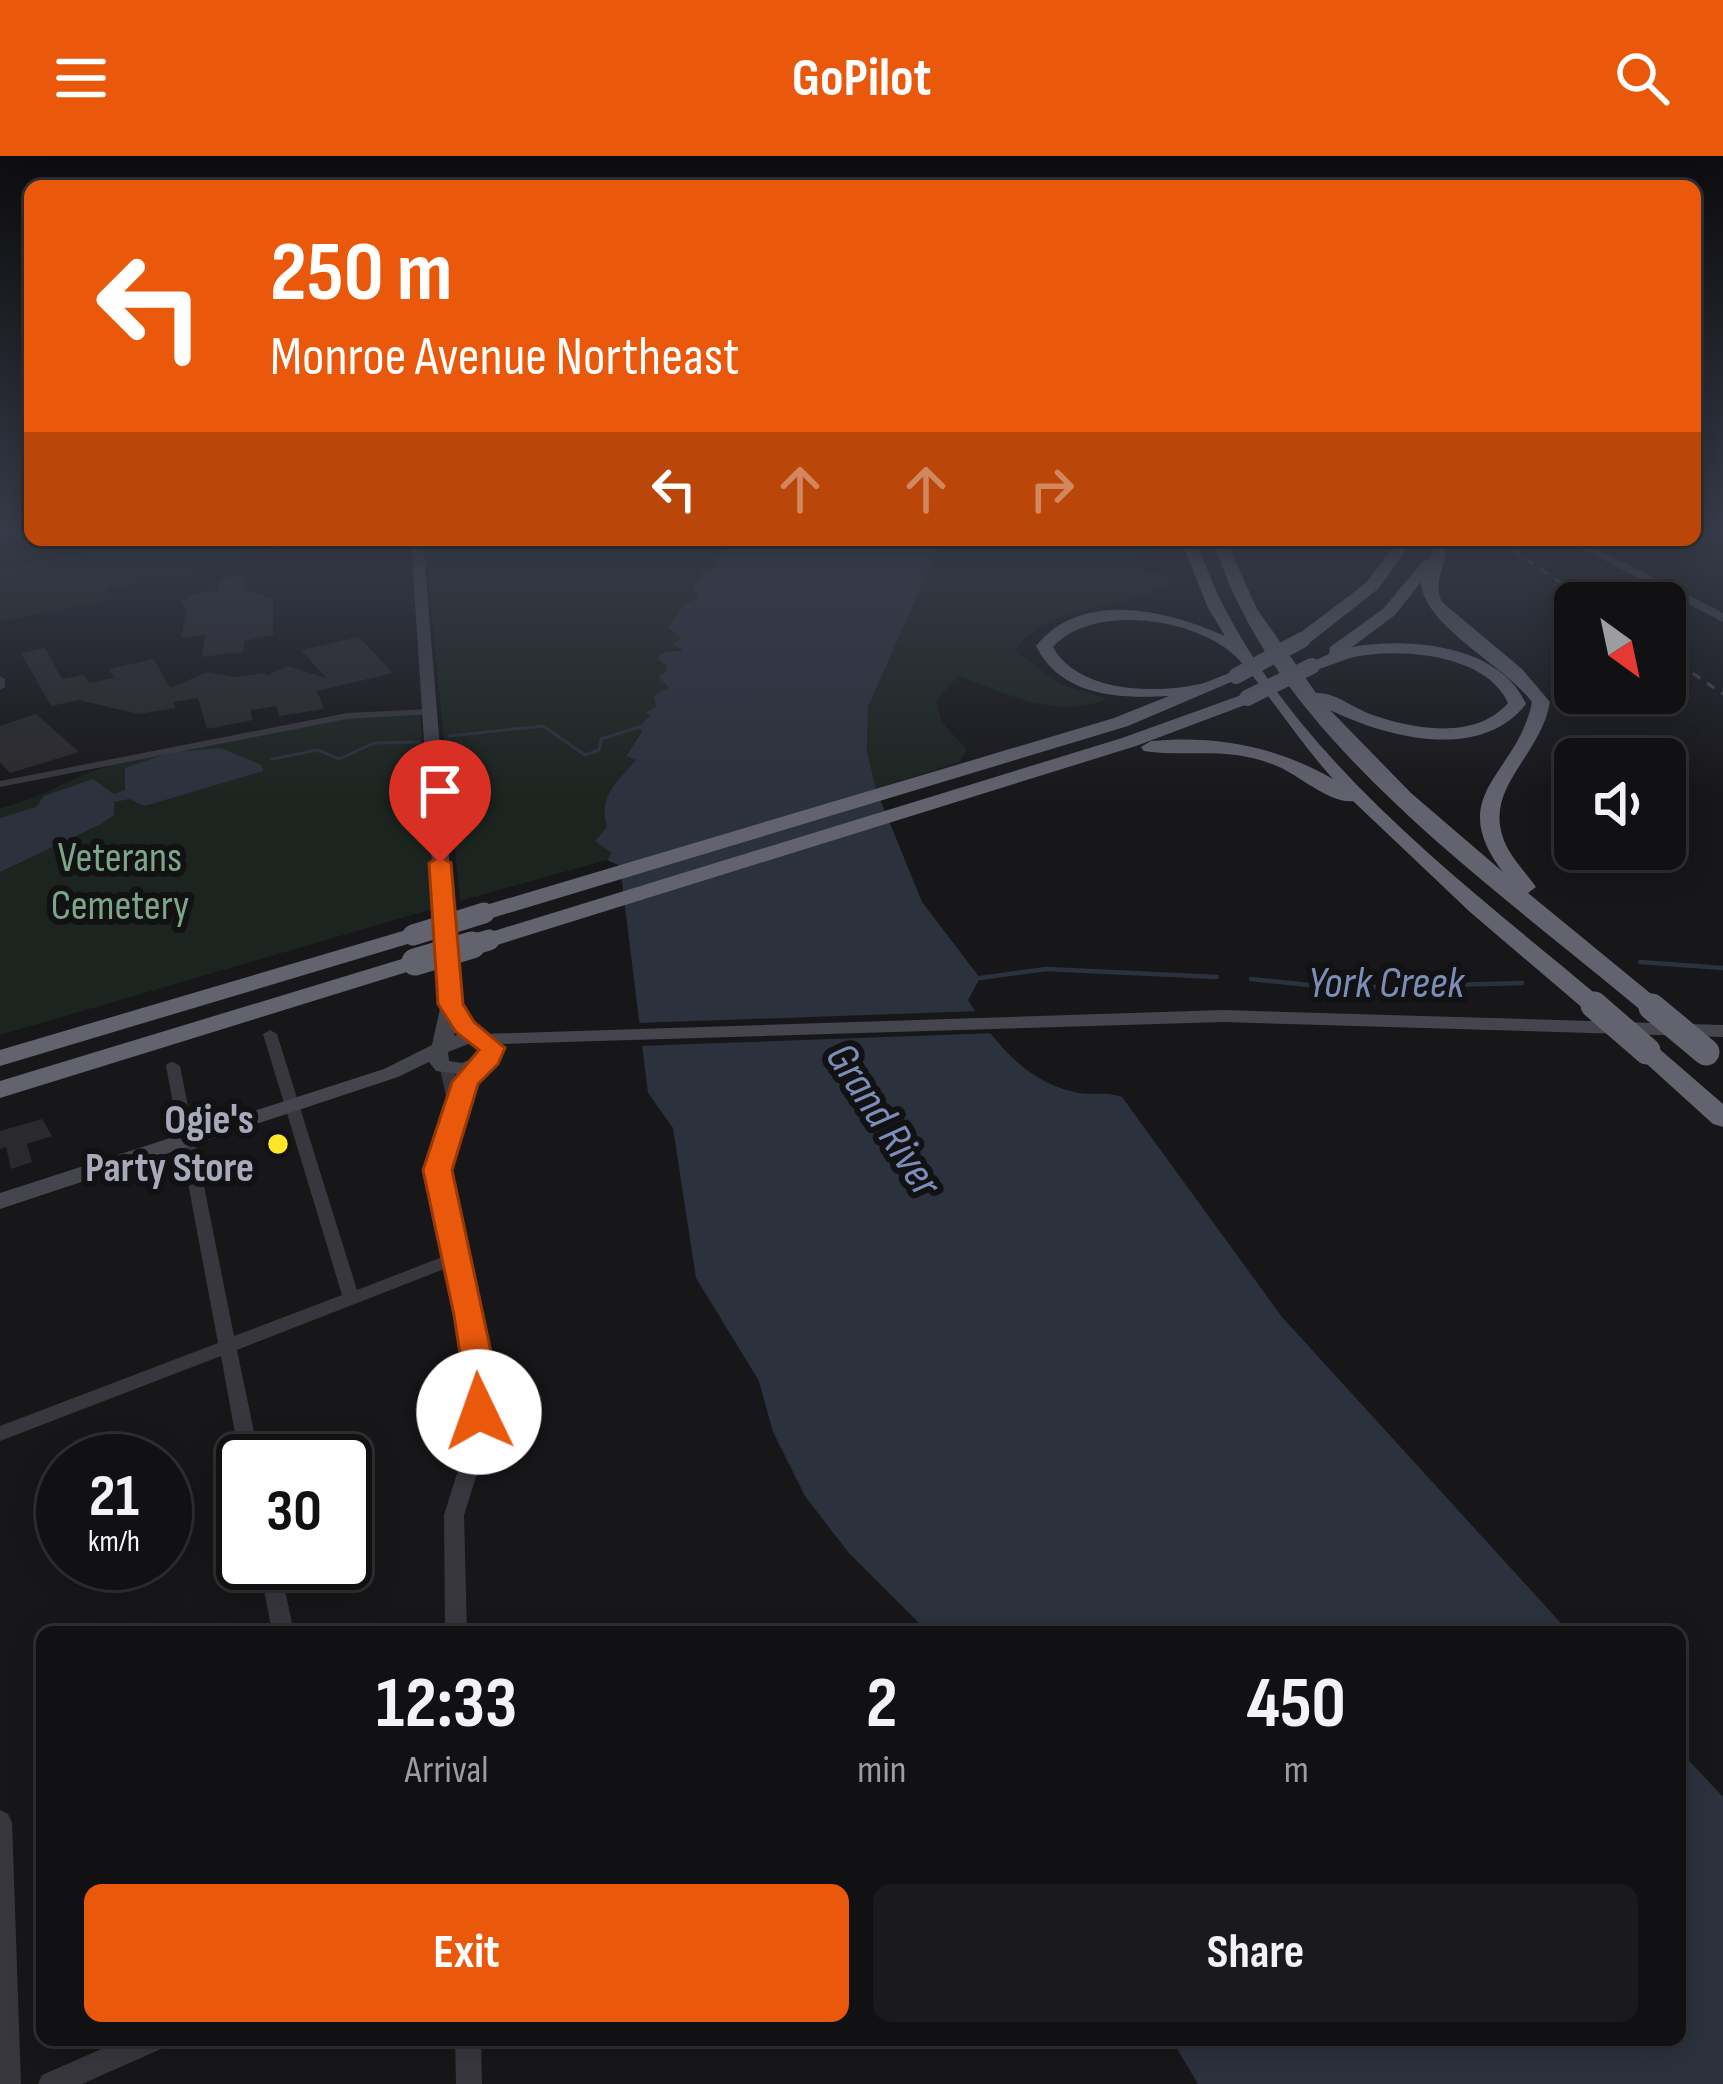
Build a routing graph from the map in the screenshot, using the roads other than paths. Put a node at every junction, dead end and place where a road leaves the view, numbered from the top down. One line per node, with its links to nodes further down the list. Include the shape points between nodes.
1 (423, 622): 12 (main road)
2 (1076, 622): 11 (highway, via 1044,646 1047,659 1062,672 1119,690 1176,690)
3 (1167, 622): 11 (highway, via 1214,634)
4 (1220, 622): 11 (highway)
5 (1258, 622): 9 (highway)
6 (1329, 622): 11 (highway, bridge)
7 (1375, 622): 10 (highway)
8 (1457, 622): 17 (highway, via 1526,678 1541,702 1536,728 1494,788 1488,824 1495,845 1521,883)
9 (1282, 661): 10 (highway, via 1333,706 1393,727 1478,728 1508,718 1517,704 1496,675 1430,652 1370,650); 17 (highway, via 1405,797)
10 (1312, 666): 14 (highway, bridge, via 1151,735)
11 (1237, 672): 15 (highway); 22 (highway, bridge, via 1121,722)
12 (430, 712): 13 (street, via 347,716); 16 (main road)
13 (0, 784)
14 (978, 789): 15 (highway, via 1161,745 1251,751 1317,776); 24 (highway, bridge)
15 (1469, 898): 27 (highway, bridge)
16 (451, 1004): 19 (main road); 21 (main road)
17 (1648, 1004): 20 (highway, bridge)
18 (270, 1034): 25 (street)
19 (483, 1049): 20 (main road, via 619,1035 1223,1016); 21 (main road); 21 (main road); 26 (street)
20 (1717, 1050)
21 (443, 1057): 25 (main road); 26 (street)
22 (0, 1058)
23 (173, 1066): 28 (street)
24 (0, 1090)
25 (290, 1105): 28 (main road); 31 (street)
26 (455, 1107): 30 (street, via 438,1185)
27 (1723, 1118)
28 (188, 1140): 29 (main road); 32 (street)
29 (0, 1201)
30 (459, 1257): 31 (street); 37 (street, via 480,1380 471,1461 454,1515)
31 (352, 1298): 32 (street)
32 (229, 1347): 33 (street); 34 (street)
33 (0, 1434)
34 (245, 1434)
35 (274, 1590): 36 (street)
36 (282, 1626)
37 (456, 1626)
38 (0, 1822): 41 (street)
39 (138, 2046): 42 (street)
40 (468, 2046): 43 (street)
41 (8, 2084)
42 (51, 2084)
43 (469, 2084)

